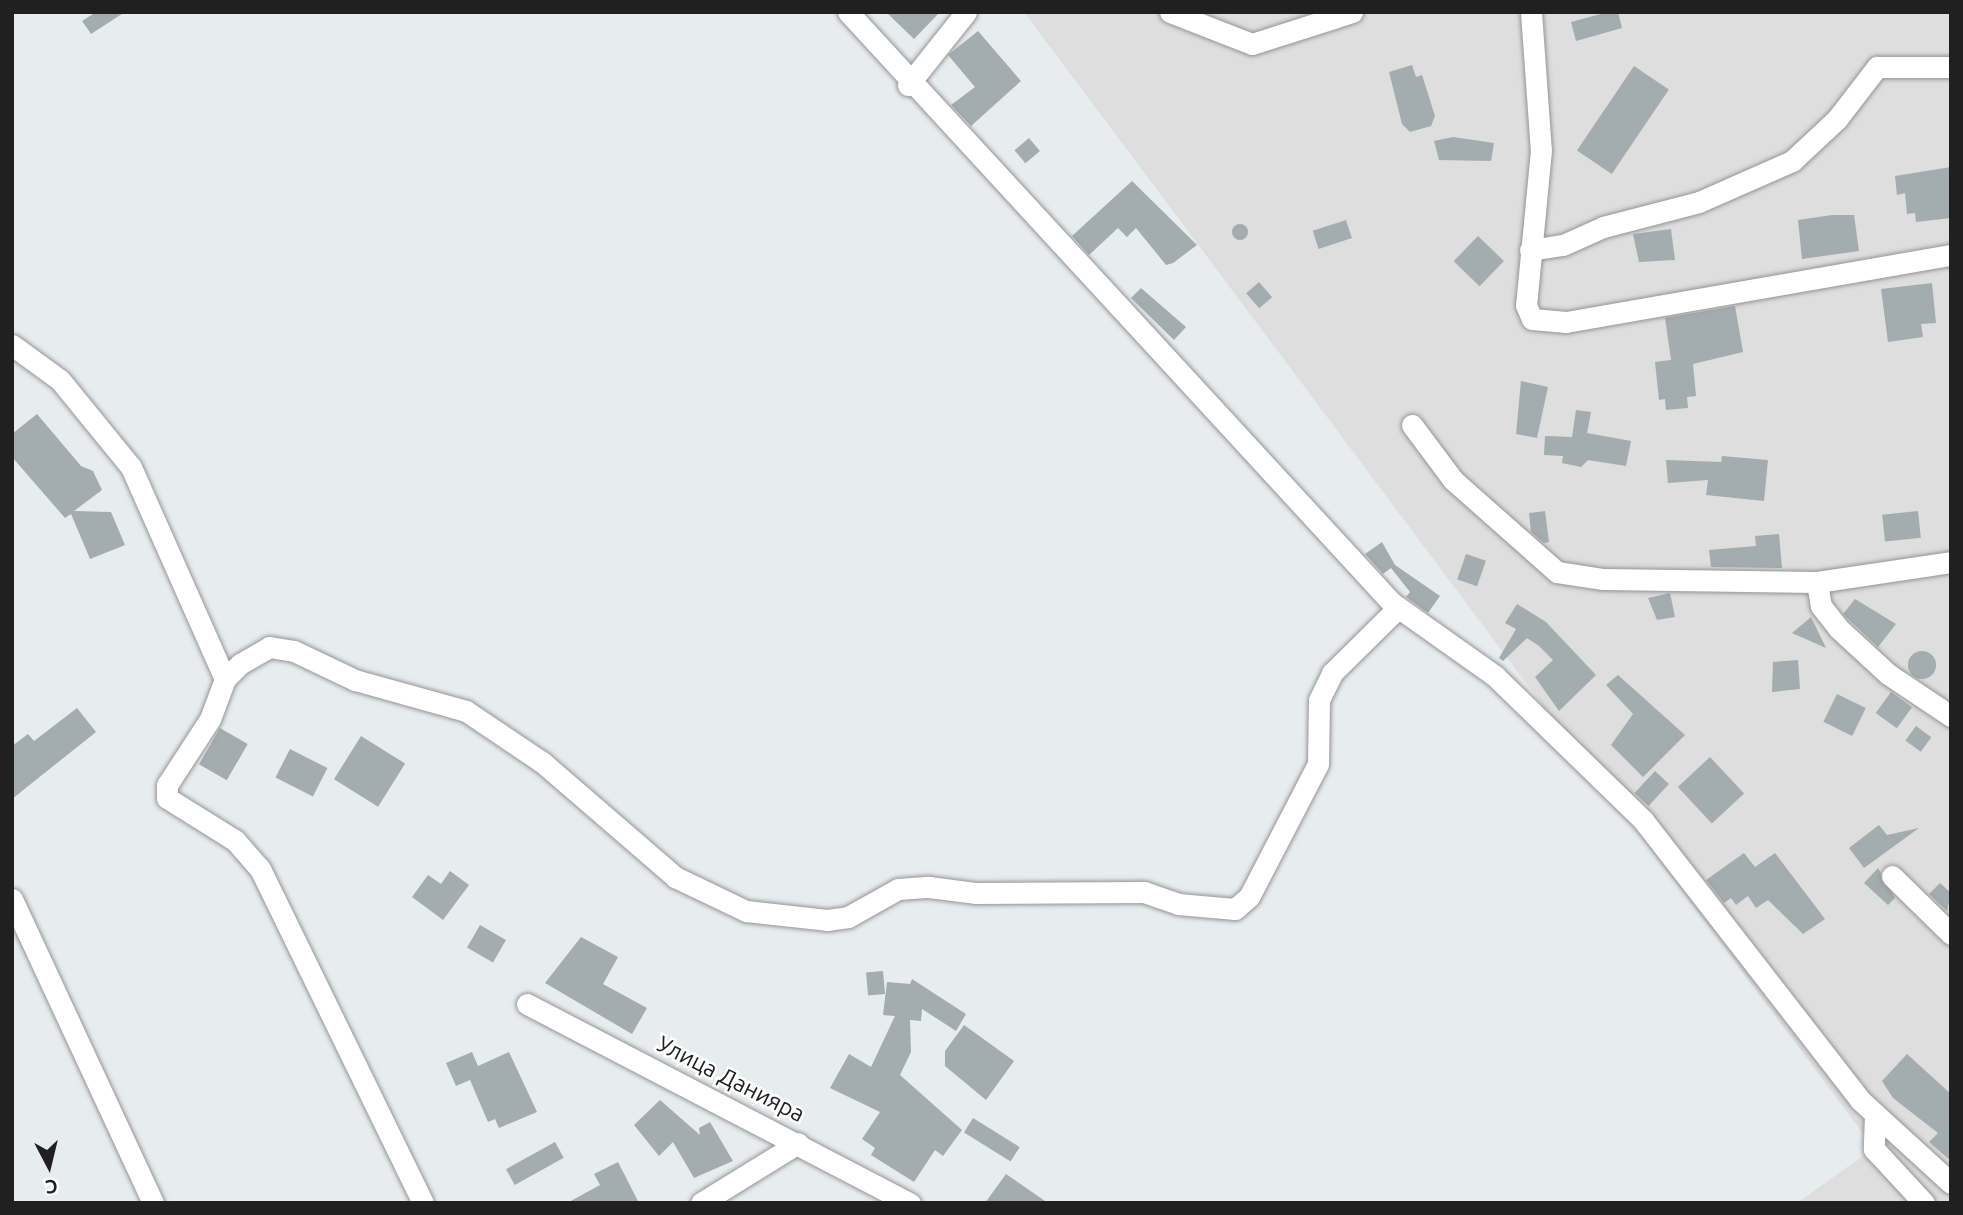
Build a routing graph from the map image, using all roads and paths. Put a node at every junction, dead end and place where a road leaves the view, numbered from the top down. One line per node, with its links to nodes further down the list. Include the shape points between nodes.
1 (848, 12): 7 (street)
2 (965, 12): 7 (street)
3 (1170, 12): 4 (street, via 1252,44)
4 (1352, 12)
5 (1531, 12): 8 (street, via 1541,150)
6 (1951, 68): 8 (street, via 1877,67 1838,119 1792,161 1699,202 1602,228 1563,246)
7 (908, 85): 14 (street)
8 (1530, 250): 9 (street, via 1526,305 1542,324)
9 (1951, 255)
10 (12, 345): 15 (street, via 60,380 131,467)
11 (1412, 425): 13 (street, via 1453,480 1557,572 1603,579)
12 (1951, 562): 13 (street)
13 (1817, 582): 16 (street, via 1821,606 1838,628 1888,674)
14 (1398, 608): 15 (street, via 1332,673 1319,700 1318,764 1249,897 1235,909 1178,904 1144,892 986,893 929,887 898,889 838,918 790,920 746,911 675,877 542,762 466,711 355,680 269,647); 21 (street, via 1495,676 1643,820 1731,929 1794,1022)
15 (225, 679): 25 (street, via 210,719 167,785 167,798 236,841 260,869)
16 (1951, 716)
17 (1892, 876): 19 (street)
18 (12, 899): 24 (street)
19 (1951, 934)
20 (527, 1004): 22 (street, Улица Данияра)
21 (1875, 1114): 23 (street); 28 (street, via 1874,1149)
22 (798, 1143): 26 (street); 27 (street, Улица Данияра)
23 (1951, 1183)
24 (153, 1203)
25 (423, 1203)
26 (701, 1203)
27 (910, 1203)
28 (1924, 1203)

